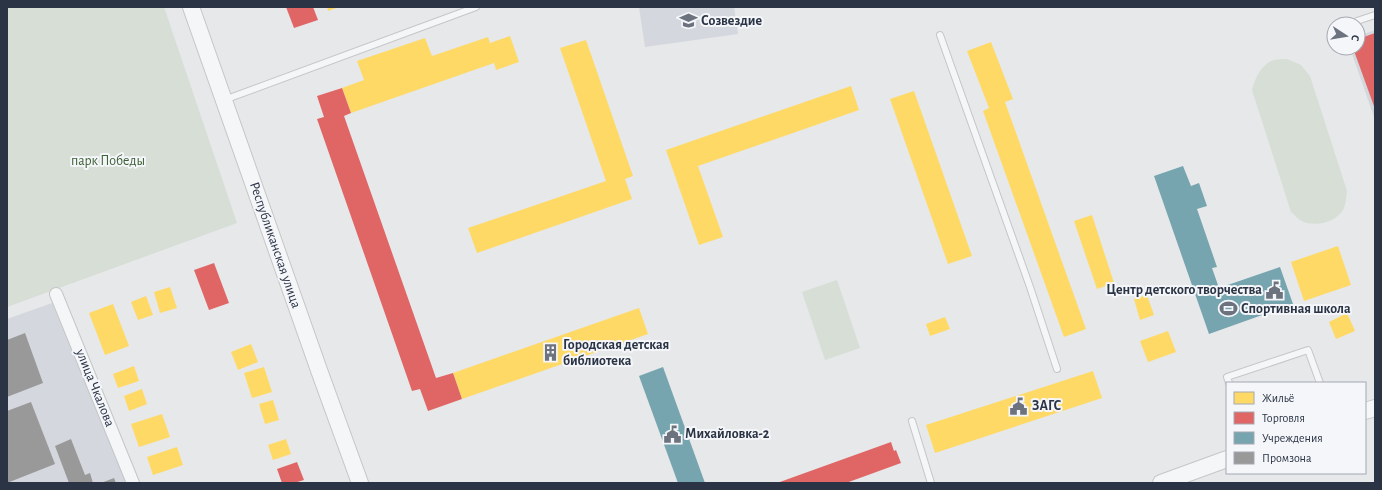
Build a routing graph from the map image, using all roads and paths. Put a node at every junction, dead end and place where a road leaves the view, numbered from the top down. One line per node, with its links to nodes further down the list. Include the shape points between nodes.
1 (191, 7): 4 (street, Республиканская улица)
2 (476, 7): 4 (lane)
3 (940, 36): 6 (lane)
4 (224, 100): 12 (street, Республиканская улица)
5 (56, 294): 11 (street, улица Чкалова)
6 (1057, 369)
7 (1229, 382): 8 (lane, via 1227,377 1308,350)
8 (1320, 382)
9 (912, 421): 13 (lane)
10 (1226, 460): 14 (street)
11 (133, 483)
12 (360, 483)
13 (930, 483)
14 (1161, 483)

